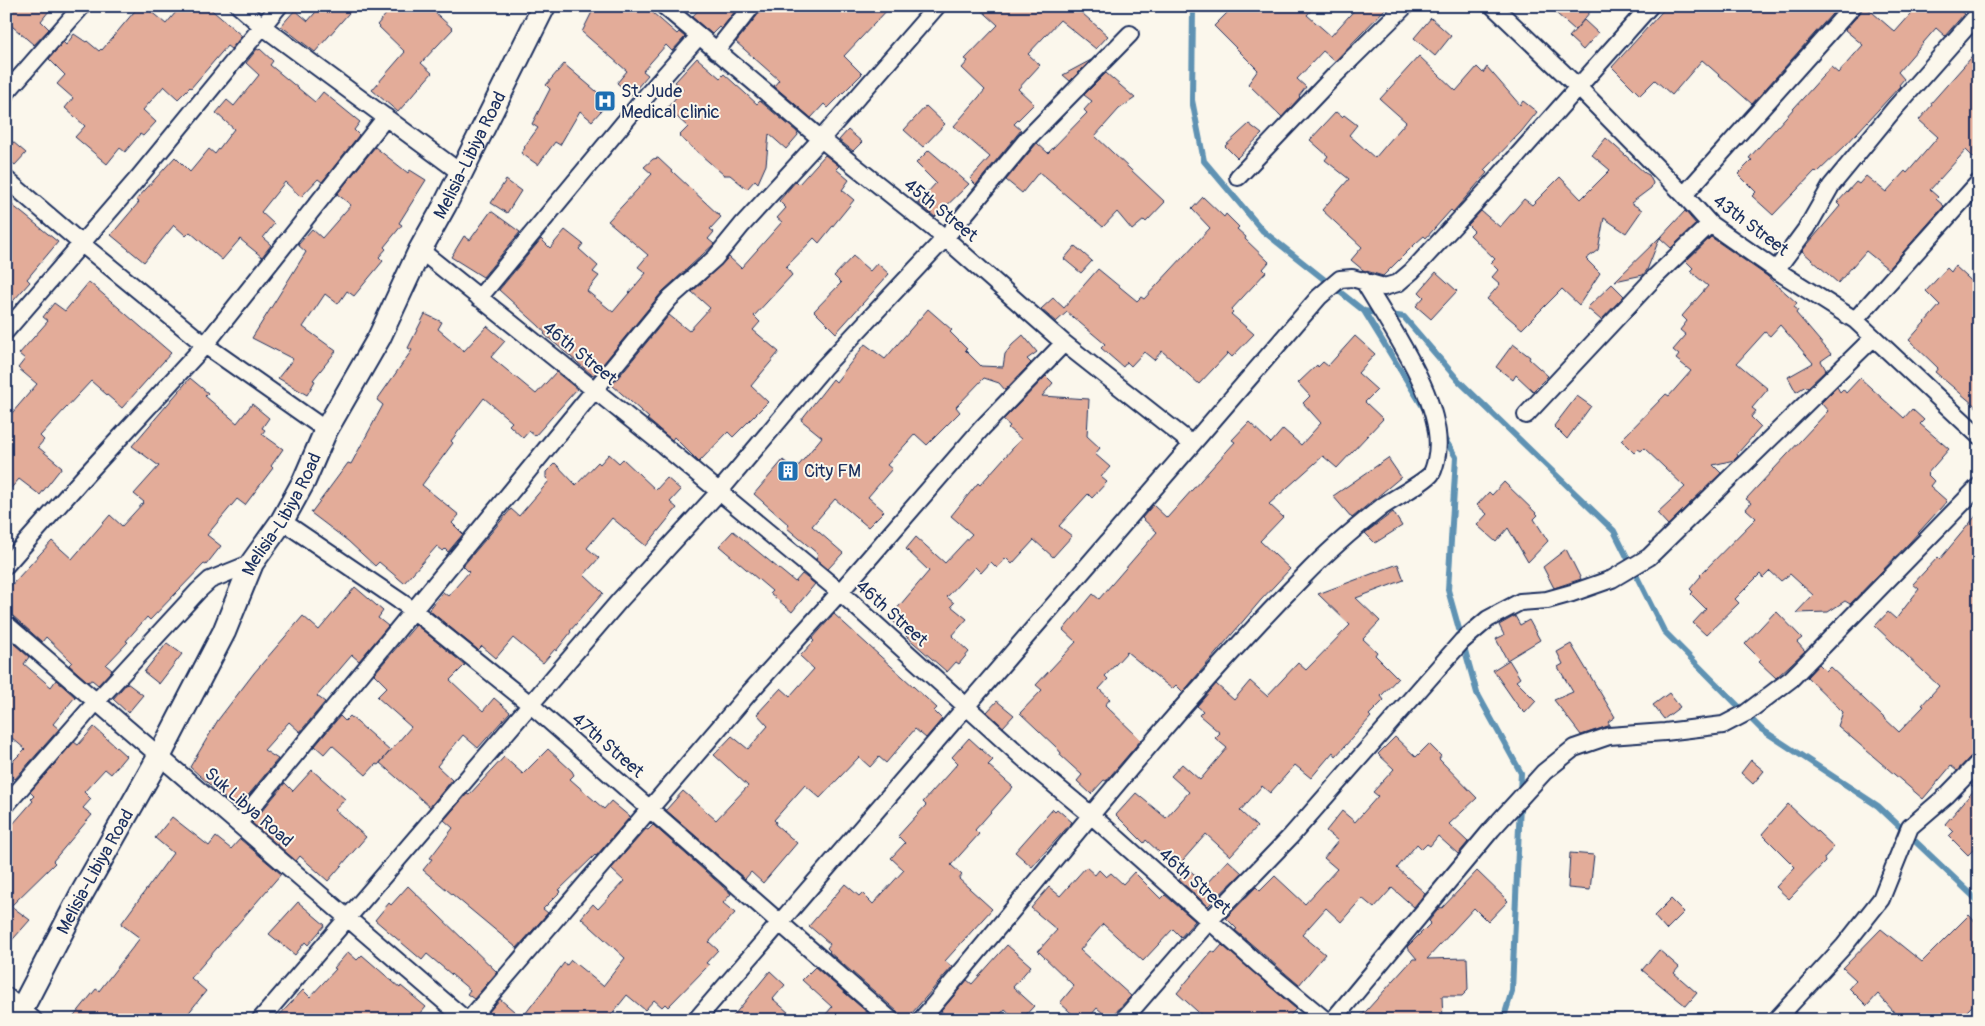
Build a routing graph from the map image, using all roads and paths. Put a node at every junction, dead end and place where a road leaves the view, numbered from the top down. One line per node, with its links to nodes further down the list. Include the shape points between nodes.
1 (82, 6): 18 (street)
2 (238, 6): 13 (street)
3 (279, 6): 13 (street)
4 (544, 6): 21 (main road, Melisia-Libiya Road)
5 (664, 6): 15 (street, 45th Street)
6 (752, 6): 16 (street)
7 (937, 6): 20 (street)
8 (1405, 6): 22 (street)
9 (1493, 6): 17 (street, 43th Street)
10 (1650, 6): 17 (street)
11 (1853, 6): 25 (street)
12 (1979, 13): 30 (street, via 1831,186 1807,228)
13 (262, 26): 19 (street); 28 (street)
14 (1130, 34): 27 (street, via 1028,138)
15 (699, 36): 16 (street, 45th Street); 32 (street)
16 (716, 51): 20 (street, 45th Street)
17 (1578, 87): 25 (street, 43th Street); 31 (street, via 1412,272 1398,283 1384,287)
18 (6, 93)
19 (386, 116): 21 (street); 37 (street)
20 (821, 139): 27 (street, 45th Street); 38 (street, via 715,258 670,298)
21 (461, 173): 29 (main road, Melisia-Libiya Road)
22 (1238, 177)
23 (6, 179): 28 (street)
24 (1979, 182): 33 (street)
25 (1684, 195): 26 (street, 43th Street)
26 (1710, 224): 30 (street, 43th Street); 39 (street, via 1654,278)
27 (945, 238): 36 (street, 45th Street); 44 (street, via 823,368)
28 (82, 244): 34 (street); 37 (street)
29 (420, 250): 32 (street, 46th Street); 41 (main road, Melisia-Libiya Road, via 378,338)
30 (1776, 270): 33 (street, 43th Street)
31 (1363, 280): 42 (street, via 1340,279 1319,297); 58 (street, via 1429,397 1437,436 1437,458 1432,473 1363,521 1326,554 1200,688)
32 (479, 298): 38 (street, 46th Street)
33 (1855, 320): 35 (street, 43th Street)
34 (6, 332)
35 (1873, 338): 40 (street, 43th Street); 61 (street, via 1649,557 1612,579 1572,594 1520,602 1488,619 1425,682 1291,836)
36 (1064, 343): 42 (street, 45th Street); 48 (street, via 982,428)
37 (205, 345): 41 (street); 47 (street)
38 (595, 391): 44 (street, 46th Street); 49 (street)
39 (1526, 415)
40 (1976, 427)
41 (326, 430): 45 (main road, Melisia-Libiya Road, via 304,482)
42 (1192, 444): 53 (street)
43 (1979, 486): 71 (street, via 1791,679 1746,714 1723,725 1609,736 1574,748 1544,772 1492,829)
44 (718, 493): 48 (street, 46th Street); 52 (street, via 620,600)
45 (282, 521): 46 (main road, Melisia-Libiya Road); 49 (street, 47th Street)
46 (252, 563): 51 (street, via 210,580); 54 (main road, Melisia-Libiya Road, via 224,632)
47 (6, 565)
48 (840, 592): 53 (street, 46th Street); 57 (street)
49 (412, 610): 52 (street, 47th Street); 59 (street)
50 (6, 624): 51 (street, Suk Libya Road)
51 (96, 702): 54 (street, Suk Libya Road); 56 (street)
52 (532, 705): 57 (street, 47th Street); 60 (street)
53 (966, 706): 58 (street, 46th Street); 62 (street)
54 (159, 757): 59 (street, Suk Libya Road); 63 (main road, Melisia-Libiya Road, via 80,896)
55 (1979, 762): 72 (street, via 1908,832 1882,899)
56 (6, 805)
57 (650, 808): 62 (street, 47th Street); 65 (street)
58 (1091, 815): 61 (street, 46th Street); 68 (street)
59 (238, 824): 60 (street, Suk Libya Road)
60 (348, 919): 64 (street); 65 (street, Suk Libya Road)
61 (1210, 921): 69 (street); 70 (street, 46th Street)
62 (780, 923): 66 (street); 67 (street, 47th Street)
63 (20, 1011)
64 (260, 1020)
65 (468, 1020)
66 (696, 1020)
67 (891, 1020)
68 (921, 1020)
69 (1123, 1020)
70 (1325, 1020)
71 (1333, 1020)
72 (1776, 1020)

